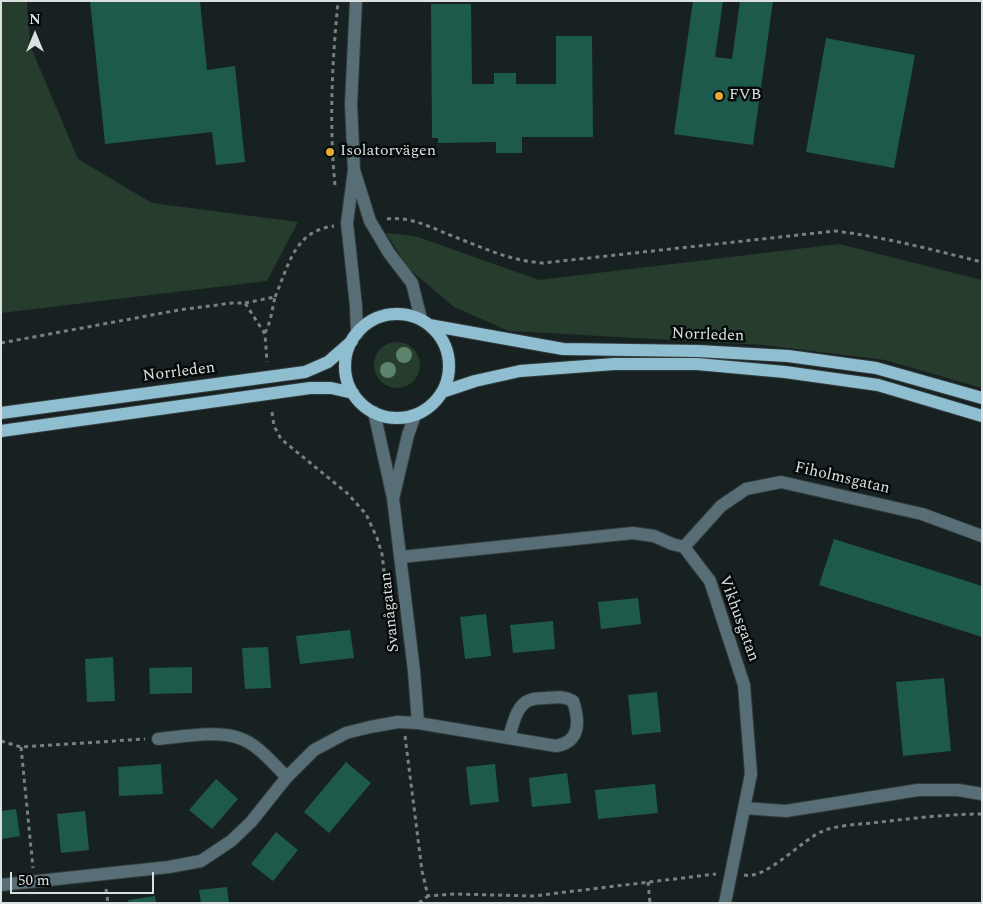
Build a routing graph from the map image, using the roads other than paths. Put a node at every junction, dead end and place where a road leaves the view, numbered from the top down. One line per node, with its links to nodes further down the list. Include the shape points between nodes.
1 (356, 1): 2 (street, via 351,104)
2 (354, 170): 3 (street, via 370,221 412,283); 4 (street, via 347,223 356,306)
3 (425, 322): 4 (main road, via 401,314 381,316 363,326); 5 (main road, via 442,340 448,358 449,374); 7 (main road, Norrleden, via 563,349 788,356 876,368)
4 (354, 337): 6 (main road, via 345,365); 9 (main road, Norrleden, via 328,362 305,372)
5 (442, 392): 10 (main road); 11 (main road, Norrleden, via 520,371 614,364 697,364 878,385)
6 (353, 393): 8 (main road); 12 (main road, Norrleden, via 310,388)
7 (982, 398)
8 (374, 412): 10 (main road, via 396,418); 13 (street, Svanågatan)
9 (1, 414)
10 (415, 415): 13 (street, Svanågatan)
11 (982, 416)
12 (1, 432)
13 (393, 498): 16 (street, Svanågatan)
14 (982, 536): 15 (street, Fiholmsgatan, via 922,514 780,482 746,488 721,506)
15 (684, 547): 16 (street, via 654,536 633,533); 22 (street, Vikhusgatan, via 710,581 744,685 751,774)
16 (401, 557): 17 (street, Svanågatan)
17 (418, 722): 18 (street); 20 (street, via 398,722 346,734 314,750)
18 (509, 737): 18 (street, via 518,711 531,699 559,696 574,701 577,723 574,737 567,744 556,746)
19 (158, 739): 20 (street, via 220,735 240,738 258,749)
20 (287, 777): 23 (street, via 231,842 201,861)
21 (982, 794): 22 (street, via 918,790 786,811)
22 (744, 808): 24 (street, Vikhusgatan)
23 (1, 885)
24 (725, 903)

